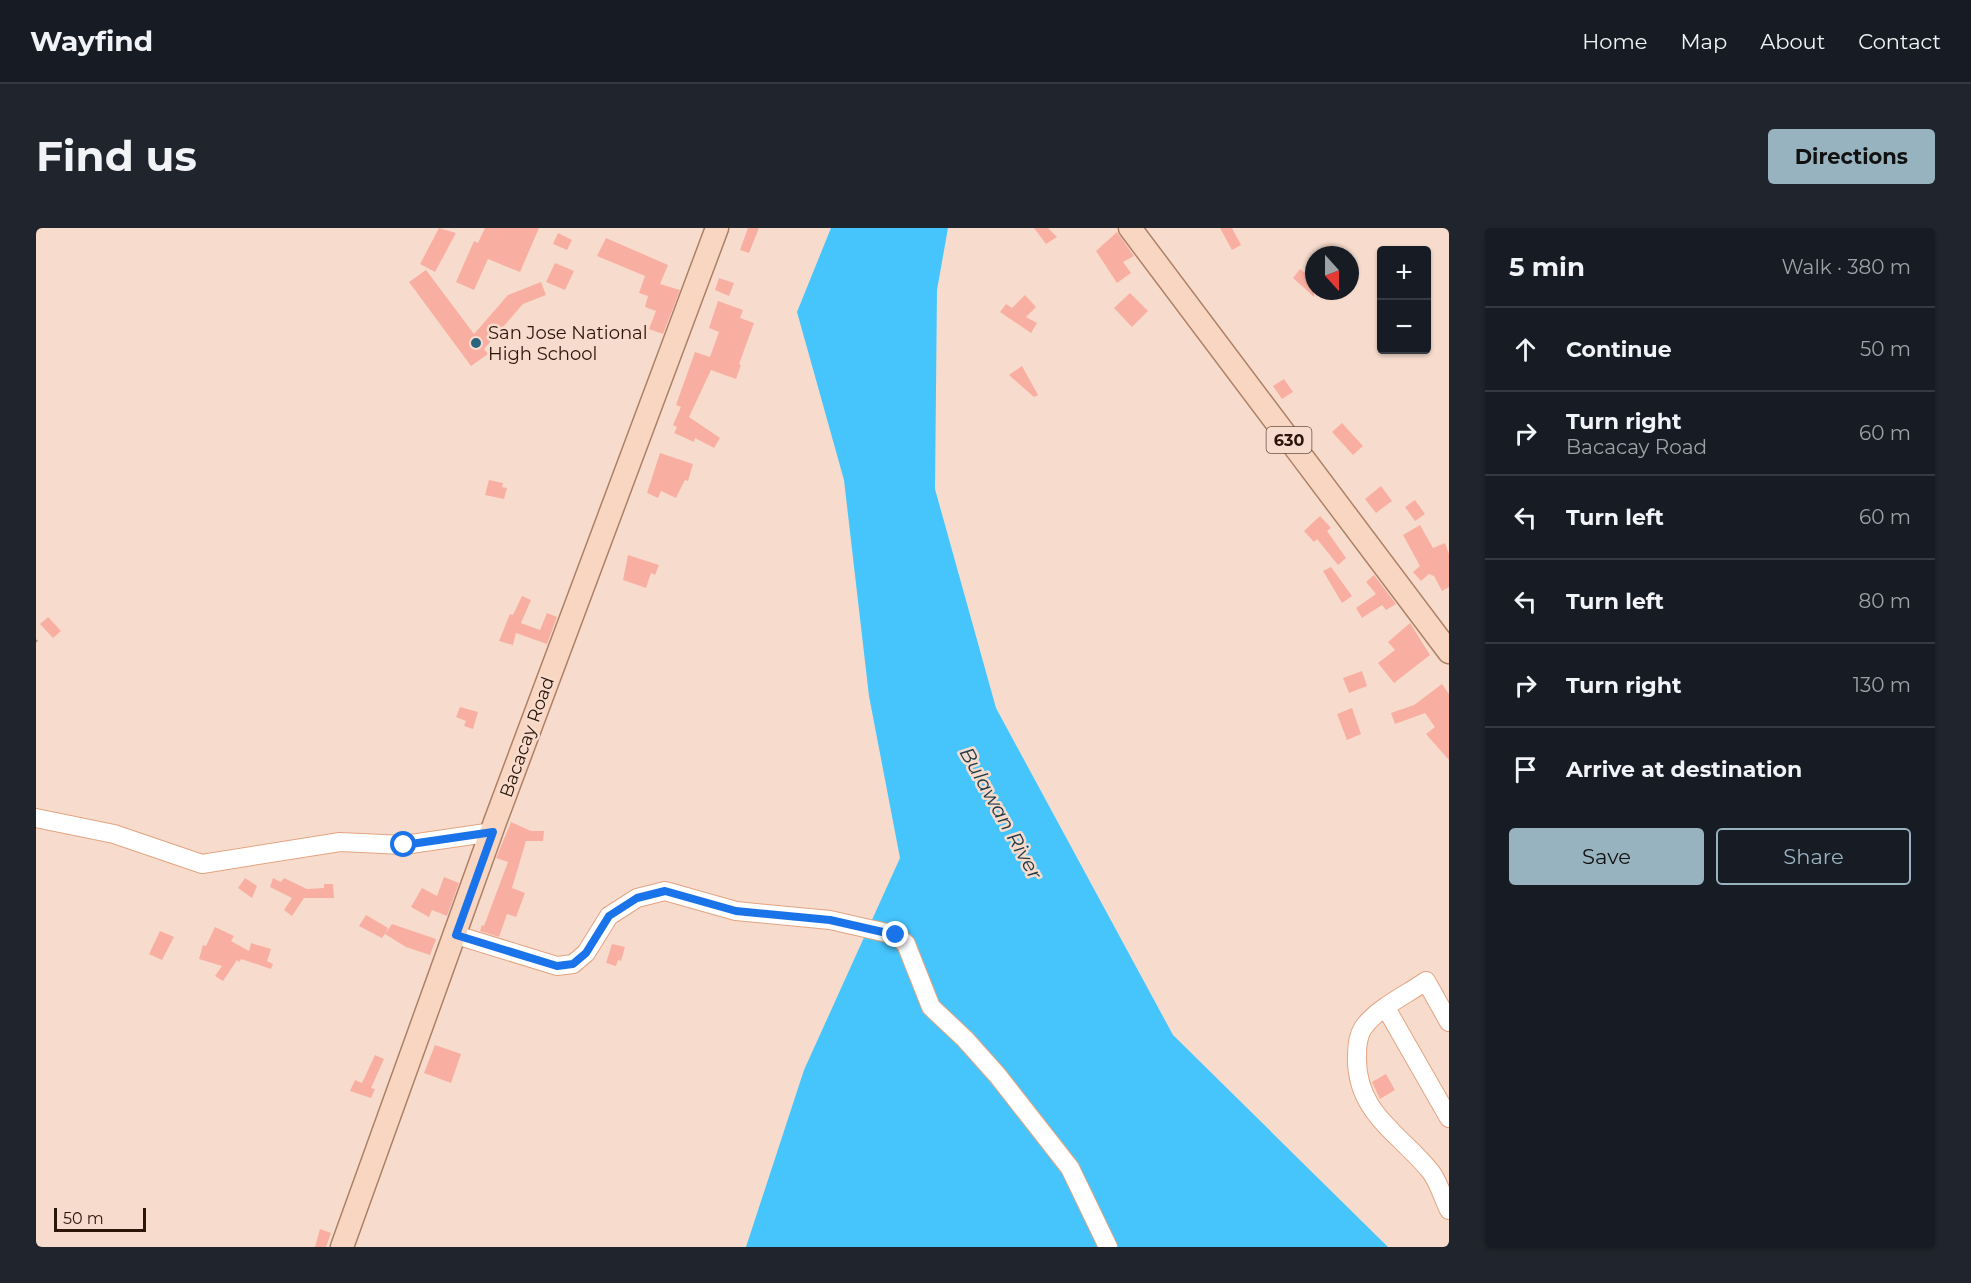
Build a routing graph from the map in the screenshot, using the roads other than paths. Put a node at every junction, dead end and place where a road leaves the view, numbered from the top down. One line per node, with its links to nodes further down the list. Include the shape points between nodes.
1 (717, 228): 5 (main road, Bacacay Road)
2 (1130, 228): 3 (main road, 630)
3 (1449, 652)
4 (36, 818): 5 (street, via 114,834 202,864 340,842 404,845)
5 (493, 832): 6 (main road, Bacacay Road)
6 (456, 935): 11 (main road, Bacacay Road); 12 (street, via 557,966 573,964 586,953 609,916 637,898 665,891 736,911 830,920 896,935 906,944 931,1007 998,1076 1070,1168)
7 (1386, 1008): 8 (street, via 1426,981); 9 (street); 10 (street, via 1363,1029 1358,1045 1363,1096 1378,1118 1432,1173)
8 (1449, 1022)
9 (1449, 1118)
10 (1449, 1209)
11 (342, 1247)
12 (1108, 1247)

